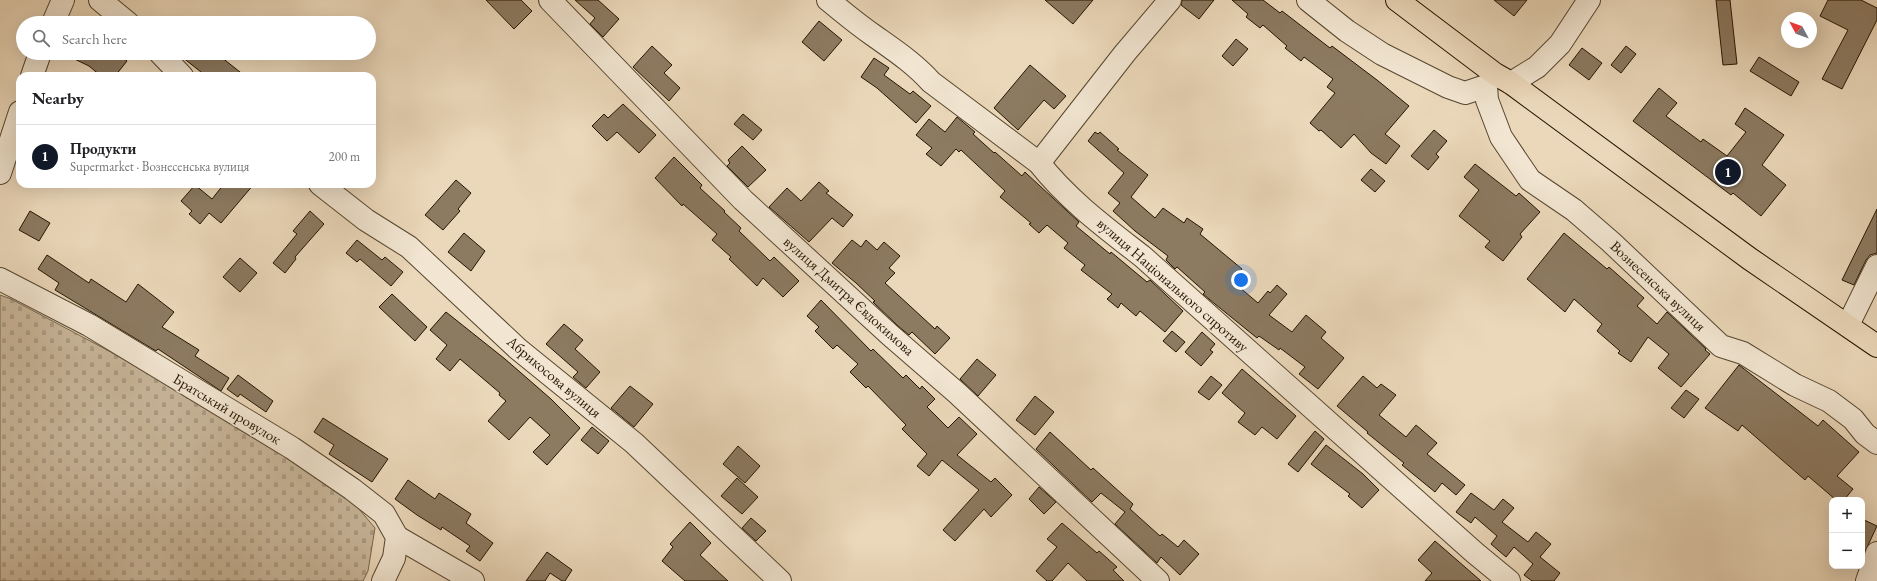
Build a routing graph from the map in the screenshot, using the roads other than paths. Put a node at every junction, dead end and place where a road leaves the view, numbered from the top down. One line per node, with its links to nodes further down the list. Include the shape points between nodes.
1 (62, 0): 9 (street)
2 (100, 0): 10 (street)
3 (550, 0): 30 (street, вулиця Дмитра Євдокимова, via 743,200 957,393)
4 (828, 0): 17 (street, вулиця Національного спротиву)
5 (1170, 0): 17 (street)
6 (1308, 0): 15 (street, via 1347,31 1382,54 1448,87 1465,93)
7 (1397, 0): 15 (main road)
8 (1589, 0): 15 (street, via 1560,44 1537,67)
9 (56, 16)
10 (119, 16)
11 (38, 60): 13 (street)
12 (167, 60): 14 (street)
13 (33, 72)
14 (178, 72)
15 (1497, 81): 22 (main road); 24 (street, Вознесенська вулиця, via 1487,100 1500,137 1530,180 1585,219 1721,346 1743,353 1795,385 1829,401 1853,419 1865,434)
16 (16, 124): 18 (street)
17 (1039, 163): 31 (street, вулиця Національного спротиву, via 1052,181 1143,257)
18 (0, 173)
19 (325, 188): 29 (street, Абрикосова вулиця, via 366,220 409,247 518,349 634,443)
20 (1877, 266): 22 (street)
21 (0, 279): 25 (street, Братський провулок, via 89,325 292,448 384,514)
22 (1848, 325): 23 (main road)
23 (1877, 346)
24 (1877, 443)
25 (397, 537): 27 (street, via 394,558); 28 (street)
26 (1877, 553): 32 (street)
27 (383, 581)
28 (473, 581)
29 (780, 581)
30 (1158, 581)
31 (1509, 581)
32 (1867, 581)

